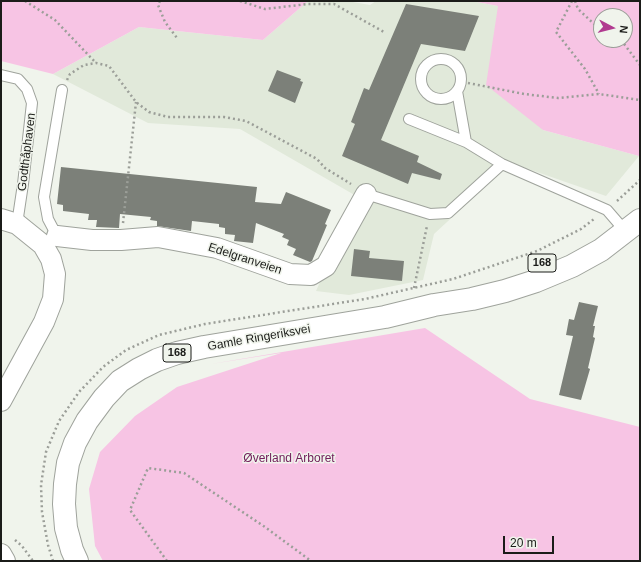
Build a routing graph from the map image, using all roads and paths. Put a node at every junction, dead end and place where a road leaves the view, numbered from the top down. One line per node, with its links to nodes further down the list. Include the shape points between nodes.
1 (25, 1): 10 (path, via 55,20)
2 (160, 1): 8 (path, via 158,5 165,22)
3 (240, 1): 5 (path, via 265,9)
4 (573, 1): 6 (path); 15 (path, via 556,32 585,69)
5 (308, 3): 7 (path, via 334,4)
6 (593, 23)
7 (384, 32)
8 (177, 38)
9 (627, 48): 11 (path)
10 (96, 63): 14 (path, via 84,65 70,74); 17 (path, via 109,66)
11 (640, 65)
12 (1, 75): 26 (lane, Godthåphaven, via 18,79 27,89 32,103 23,184)
13 (458, 86): 15 (path, via 558,98); 19 (lane)
14 (62, 90): 28 (lane, via 44,197)
15 (599, 94): 16 (path)
16 (640, 100)
17 (136, 102): 22 (path, via 149,112 168,117 224,117 246,121 317,159 325,168); 27 (path)
18 (409, 118): 19 (lane)
19 (466, 142): 20 (lane)
20 (502, 164): 24 (lane, via 448,213); 25 (lane)
21 (640, 180): 25 (path)
22 (366, 194): 24 (lane); 27 (street, Edelgranveien, via 326,266 311,275 290,274 217,248 158,237)
23 (640, 202): 25 (main road, Gamle Ringeriksvei / 168)
24 (430, 214): 29 (path)
25 (622, 221): 33 (main road, Gamle Ringeriksvei / 168, via 601,250 536,281 472,299 385,317 204,347 177,353 139,369 120,382 104,398 87,421 68,463 64,504 66,528)
26 (9, 222): 28 (street)
27 (121, 240): 28 (street, Edelgranveien)
28 (50, 241): 30 (street, via 54,274 53,299 44,322)
29 (414, 288)
30 (1, 401)
31 (1, 554): 32 (street)
32 (5, 561)
33 (77, 561)
34 (167, 561): 35 (path, via 130,510 148,468 184,473)
35 (311, 561)

